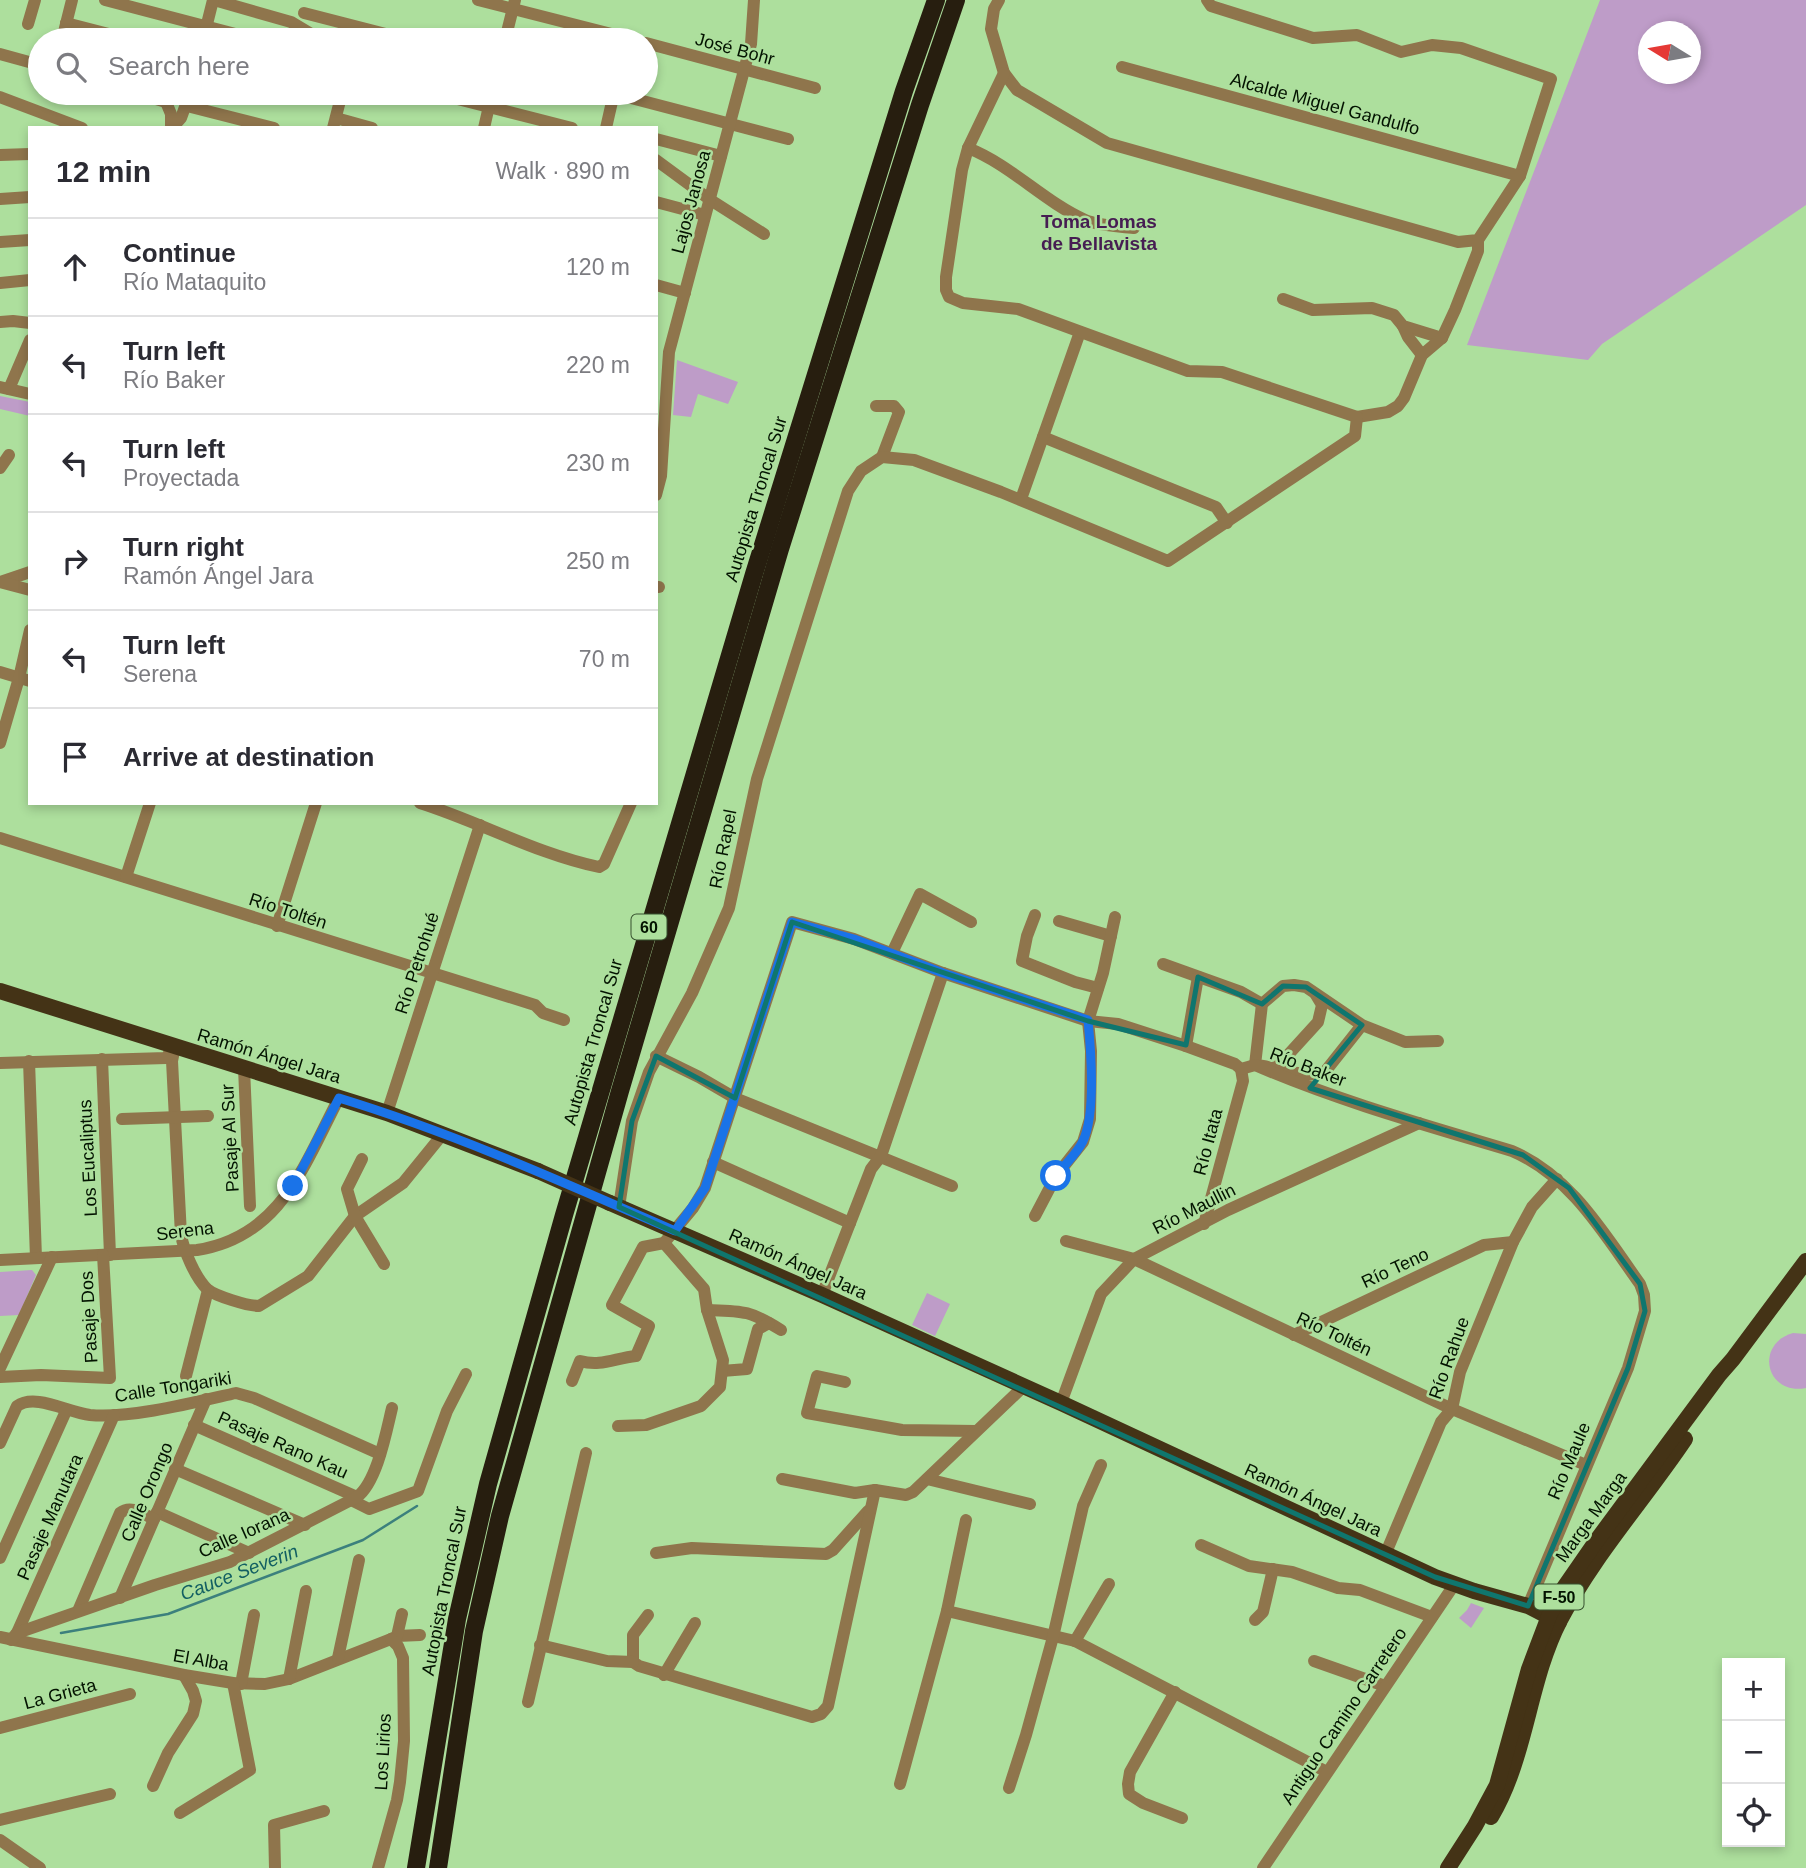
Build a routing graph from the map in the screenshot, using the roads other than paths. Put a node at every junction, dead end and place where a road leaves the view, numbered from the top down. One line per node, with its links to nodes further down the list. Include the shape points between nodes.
1 (35, 0): 13 (street)
2 (72, 0): 15 (street)
3 (105, 0): 16 (street)
4 (214, 0): 14 (street); 17 (street)
5 (478, 0): 11 (street)
6 (754, 0): 26 (street, Lajos Janosa)
7 (936, 0): 255 (highway, Autopista Troncal Sur / 60, via 750,587 488,1483 459,1608)
8 (956, 0): 256 (highway, Autopista Troncal Sur / 60, via 780,549 616,1103 492,1544)
9 (999, 0): 27 (street, via 991,29)
10 (1207, 0): 57 (street, via 1211,6 1313,38 1357,35 1401,51 1432,45 1461,48 1551,79)
11 (514, 5): 20 (street); 21 (street)
12 (306, 6): 14 (street); 19 (street)
13 (28, 24)
14 (298, 26): 18 (street)
15 (65, 28)
16 (187, 28)
17 (207, 28)
18 (301, 28)
19 (372, 28)
20 (508, 28)
21 (590, 28)
22 (658, 46): 26 (street, José Bohr)
23 (0, 54): 24 (street)
24 (28, 62)
25 (1122, 67): 57 (street, Alcalde Miguel Gandulfo)
26 (744, 69): 28 (street, José Bohr); 41 (street, Lajos Janosa)
27 (1004, 73): 52 (street); 66 (street, via 1017,90 1107,143 1458,242)
28 (815, 88)
29 (0, 97): 30 (street)
30 (16, 104): 39 (street); 42 (street)
31 (167, 105): 43 (street)
32 (186, 105): 44 (street)
33 (206, 105): 45 (street)
34 (339, 105): 40 (street)
35 (489, 105): 47 (street)
36 (507, 105): 48 (street)
37 (611, 105): 49 (street)
38 (658, 105): 41 (street)
39 (0, 107)
40 (335, 123): 46 (street)
41 (729, 123): 50 (street); 55 (street, Lajos Janosa)
42 (76, 126)
43 (171, 126)
44 (173, 126)
45 (268, 126)
46 (357, 126)
47 (484, 126)
48 (566, 126)
49 (606, 126)
50 (789, 139)
51 (658, 140): 55 (street)
52 (968, 148): 63 (street, via 992,157 1087,221); 76 (street, via 949,255 949,297 963,303 1018,309)
53 (28, 154): 54 (street)
54 (0, 155)
55 (721, 156): 60 (street, Lajos Janosa)
56 (658, 161): 60 (street)
57 (1520, 176): 66 (street)
58 (28, 197): 59 (street)
59 (0, 199)
60 (709, 199): 62 (street, Lajos Janosa); 64 (street)
61 (658, 203): 62 (street)
62 (705, 215): 71 (street, Lajos Janosa)
63 (1134, 228)
64 (764, 234)
65 (28, 240): 67 (street)
66 (1478, 240): 77 (street, via 1478,251)
67 (0, 242)
68 (28, 280): 69 (street)
69 (0, 283)
70 (658, 286): 71 (street)
71 (685, 293): 88 (street, Lajos Janosa, via 669,352)
72 (1283, 299): 75 (street, via 1313,310 1372,308 1394,315)
73 (0, 323): 74 (street)
74 (28, 323)
75 (1403, 326): 77 (street); 79 (street)
76 (1080, 332): 83 (street, via 1188,371 1222,372); 84 (street)
77 (1442, 338): 79 (street)
78 (28, 344): 80 (street)
79 (1422, 355): 83 (street, via 1398,406)
80 (5, 388): 81 (street)
81 (28, 394)
82 (876, 406): 86 (street, via 894,406 898,412)
83 (1357, 417): 90 (street, via 1355,436)
84 (1043, 437): 89 (street); 90 (street, via 1216,507)
85 (9, 455): 87 (street)
86 (882, 457): 89 (street, via 914,460); 126 (street, Río Rapel, via 861,471 848,491 757,779 729,908 692,993)
87 (0, 468)
88 (658, 487)
89 (1021, 499): 90 (street, via 1168,561)
90 (1227, 523)
91 (28, 573): 92 (street)
92 (0, 582): 93 (street)
93 (28, 589)
94 (28, 647): 96 (street)
95 (0, 672): 96 (street)
96 (24, 680): 97 (street)
97 (0, 743)
98 (149, 805): 104 (street)
99 (315, 805): 109 (street)
100 (425, 805): 102 (street)
101 (630, 805): 102 (street, via 599,867)
102 (480, 825): 114 (street, Río Petrohué)
103 (0, 838): 104 (street, Río Toltén)
104 (126, 877): 109 (street, Río Toltén)
105 (1035, 915): 116 (street, via 1023,961)
106 (1115, 917): 110 (street)
107 (1059, 921): 110 (street)
108 (971, 922): 111 (street, via 920,894)
109 (278, 926): 114 (street, Río Toltén)
110 (1111, 936): 116 (street)
111 (892, 953): 113 (street); 135 (street, via 792,922)
112 (1163, 964): 115 (street)
113 (943, 973): 121 (street); 142 (street)
114 (432, 974): 120 (street, Río Toltén, via 535,1005); 136 (street, Río Petrohué)
115 (1198, 977): 119 (street); 124 (street)
116 (1098, 988): 121 (street)
117 (0, 991): 125 (main road, Ramón Ángel Jara)
118 (1317, 995): 119 (street, via 1306,987 1283,986); 122 (street); 131 (street, via 1322,1005 1318,1022)
119 (1262, 1004): 130 (street)
120 (564, 1020)
121 (1088, 1020): 124 (street, via 1118,1024); 150 (street, via 1090,1119 1083,1142 1056,1176)
122 (1362, 1025): 123 (street, via 1405,1042); 131 (street, via 1324,1073 1307,1075)
123 (1438, 1041)
124 (1186, 1045): 133 (street)
125 (175, 1046): 127 (street, via 166,1058); 132 (main road, Ramón Ángel Jara); 137 (street)
126 (656, 1056): 135 (street); 147 (street, Río Rapel, via 632,1121)
127 (102, 1059): 128 (street); 157 (street, Los Eucaliptus)
128 (29, 1061): 129 (street); 159 (street)
129 (0, 1063)
130 (1255, 1065): 131 (street); 133 (street, Río Baker); 140 (street, Río Baker)
131 (1277, 1067)
132 (244, 1068): 134 (main road, Ramón Ángel Jara); 148 (street, Pasaje Al Sur)
133 (1241, 1069): 152 (street, Río Itata, via 1242,1080)
134 (339, 1098): 136 (main road, Ramón Ángel Jara); 156 (street, Serena, via 293,1186 271,1215 232,1241)
135 (735, 1098): 142 (street); 144 (street)
136 (387, 1113): 141 (main road, Ramón Ángel Jara)
137 (177, 1116): 138 (street); 139 (street); 156 (street)
138 (208, 1116)
139 (122, 1119)
140 (1419, 1123): 145 (street, Río Baker, via 1512,1150); 152 (street, Río Maullin)
141 (442, 1135): 147 (main road, Ramón Ángel Jara, bridge); 149 (street, via 403,1183)
142 (881, 1156): 146 (street); 151 (street, via 871,1169)
143 (362, 1159): 149 (street, via 347,1189)
144 (713, 1162): 151 (street); 153 (street, via 705,1188)
145 (1557, 1179): 155 (street, Río Rahue, via 1532,1207); 168 (street, Río Baker, via 1569,1188 1640,1284 1646,1311)
146 (952, 1186)
147 (615, 1205): 153 (main road, Ramón Ángel Jara)
148 (250, 1206)
149 (355, 1216): 163 (street); 164 (street, via 309,1276 259,1306)
150 (1035, 1216)
151 (850, 1223): 165 (street)
152 (1204, 1224): 160 (street, Río Maullin)
153 (670, 1237): 165 (main road, Ramón Ángel Jara); 166 (street, via 704,1289); 176 (street, via 643,1247 612,1305 649,1326 636,1356 596,1366 580,1361)
154 (1066, 1241): 160 (street, Río Toltén)
155 (1513, 1242): 170 (street, Río Teno, via 1484,1245); 182 (street, Río Rahue, via 1461,1372)
156 (184, 1251): 157 (street, Serena); 164 (street)
157 (107, 1255): 158 (street, Serena); 175 (street, Pasaje Dos, via 110,1378)
158 (52, 1257): 159 (street, Serena); 171 (street)
159 (36, 1258): 161 (street, Serena)
160 (1134, 1259): 170 (street, Río Toltén); 180 (street, Río Maullin, via 1101,1294)
161 (0, 1260)
162 (1806, 1261): 221 (main road, Marga Marga / F-50, via 1597,1540 1561,1592)
163 (384, 1264)
164 (208, 1290): 174 (street)
165 (822, 1295): 178 (main road, Ramón Ángel Jara)
166 (707, 1310): 167 (street, via 741,1310); 172 (street)
167 (769, 1322): 169 (street); 172 (street, via 758,1329 747,1370)
168 (1641, 1329): 192 (street, Río Maule)
169 (780, 1330)
170 (1294, 1335): 182 (street, Río Toltén)
171 (0, 1368)
172 (722, 1370): 186 (street, via 720,1387 701,1406 646,1425)
173 (466, 1374): 197 (street, Pasaje Rano Kau, via 447,1411 418,1491 369,1509)
174 (186, 1376)
175 (0, 1377)
176 (572, 1381)
177 (845, 1382): 187 (street, via 817,1376 807,1413 902,1430)
178 (1024, 1386): 180 (main road, Ramón Ángel Jara); 187 (street)
179 (206, 1399): 184 (street, Calle Tongariki); 185 (street, Calle Orongo); 190 (street, Calle Tongariki, via 246,1394)
180 (1061, 1403): 206 (main road, Ramón Ángel Jara)
181 (392, 1408): 190 (street)
182 (1452, 1409): 192 (street, Río Toltén); 206 (street, Río Rahue, via 1441,1422)
183 (66, 1411): 184 (street, Calle Tongariki); 188 (street, Calle Tongariki, via 36,1400 17,1406); 207 (street)
184 (114, 1415): 225 (street, Pasaje Manutara)
185 (194, 1425): 193 (street, Calle Orongo); 197 (street, Pasaje Rano Kau)
186 (618, 1426)
187 (976, 1431): 195 (street)
188 (0, 1443)
189 (586, 1453): 229 (street)
190 (380, 1454): 197 (street, via 365,1491)
191 (1101, 1465): 226 (street, via 1083,1506)
192 (1586, 1465): 214 (street, Río Maule)
193 (176, 1469): 200 (street, Calle Orongo); 202 (street)
194 (782, 1479): 196 (street, via 855,1493)
195 (927, 1479): 196 (street, via 906,1495); 198 (street)
196 (875, 1490): 199 (street)
197 (354, 1499): 202 (street, Calle Iorana)
198 (1030, 1504)
199 (869, 1510): 205 (street, via 826,1554 692,1548); 234 (street, via 828,1706 821,1714 812,1717)
200 (155, 1516): 204 (street); 213 (street, Calle Orongo); 215 (street, via 132,1508 120,1513)
201 (966, 1520): 216 (street)
202 (304, 1525): 204 (street, Calle Iorana)
203 (1201, 1545): 209 (street, via 1249,1566)
204 (249, 1553): 213 (street, Calle Iorana)
205 (656, 1553)
206 (1385, 1555): 211 (main road, Ramón Ángel Jara)
207 (0, 1558)
208 (359, 1560): 230 (street)
209 (1273, 1569): 220 (street, via 1360,1590); 222 (street, via 1263,1612)
210 (1109, 1584): 228 (street)
211 (1454, 1585): 214 (main road, Ramón Ángel Jara); 220 (street, Antiguo Camino Carretero)
212 (306, 1591): 235 (street)
213 (120, 1598): 215 (street, Calle Iorana)
214 (1528, 1606): 221 (main road, Ramón Ángel Jara)
215 (78, 1611): 225 (street, Calle Iorana)
216 (947, 1611): 226 (street); 243 (street)
217 (402, 1614): 227 (street)
218 (254, 1615): 236 (street)
219 (648, 1615): 232 (street, via 634,1635)
220 (1432, 1617): 237 (street, Antiguo Camino Carretero)
221 (1554, 1619): 258 (main road, Marga Marga / F-50, via 1529,1669 1497,1785); 259 (main road, Marga Marga / F-50, via 1505,1793)
222 (1255, 1620)
223 (695, 1623): 234 (street)
224 (420, 1635): 227 (street, El Alba)
225 (10, 1636): 233 (street, El Alba)
226 (1053, 1637): 228 (street); 245 (street)
227 (394, 1638): 230 (street, El Alba); 254 (street, Los Lirios, via 403,1658 404,1741 397,1800)
228 (1075, 1641): 238 (street)
229 (540, 1645): 232 (street, via 607,1661); 240 (street)
230 (338, 1658): 235 (street, El Alba)
231 (1314, 1661): 237 (street)
232 (633, 1662): 234 (street)
233 (184, 1675): 236 (street, El Alba); 244 (street, via 196,1701 193,1713)
234 (664, 1675)
235 (289, 1679): 236 (street, El Alba)
236 (237, 1684): 248 (street, via 250,1770)
237 (1385, 1686): 242 (street, Antiguo Camino Carretero)
238 (1175, 1692): 242 (street); 249 (street, via 1130,1772 1128,1784 1129,1794 1143,1803)
239 (130, 1694): 241 (street, La Grieta)
240 (527, 1702)
241 (0, 1728)
242 (1327, 1772): 257 (street, Antiguo Camino Carretero)
243 (900, 1784)
244 (153, 1786)
245 (1009, 1788)
246 (110, 1794): 250 (street)
247 (324, 1811): 253 (street, via 274,1825)
248 (180, 1813)
249 (1182, 1818)
250 (0, 1820)
251 (0, 1840): 252 (street)
252 (40, 1868)
253 (275, 1868)
254 (378, 1868)
255 (416, 1868)
256 (438, 1868)
257 (1263, 1868)
258 (1448, 1868)
259 (1459, 1868)

